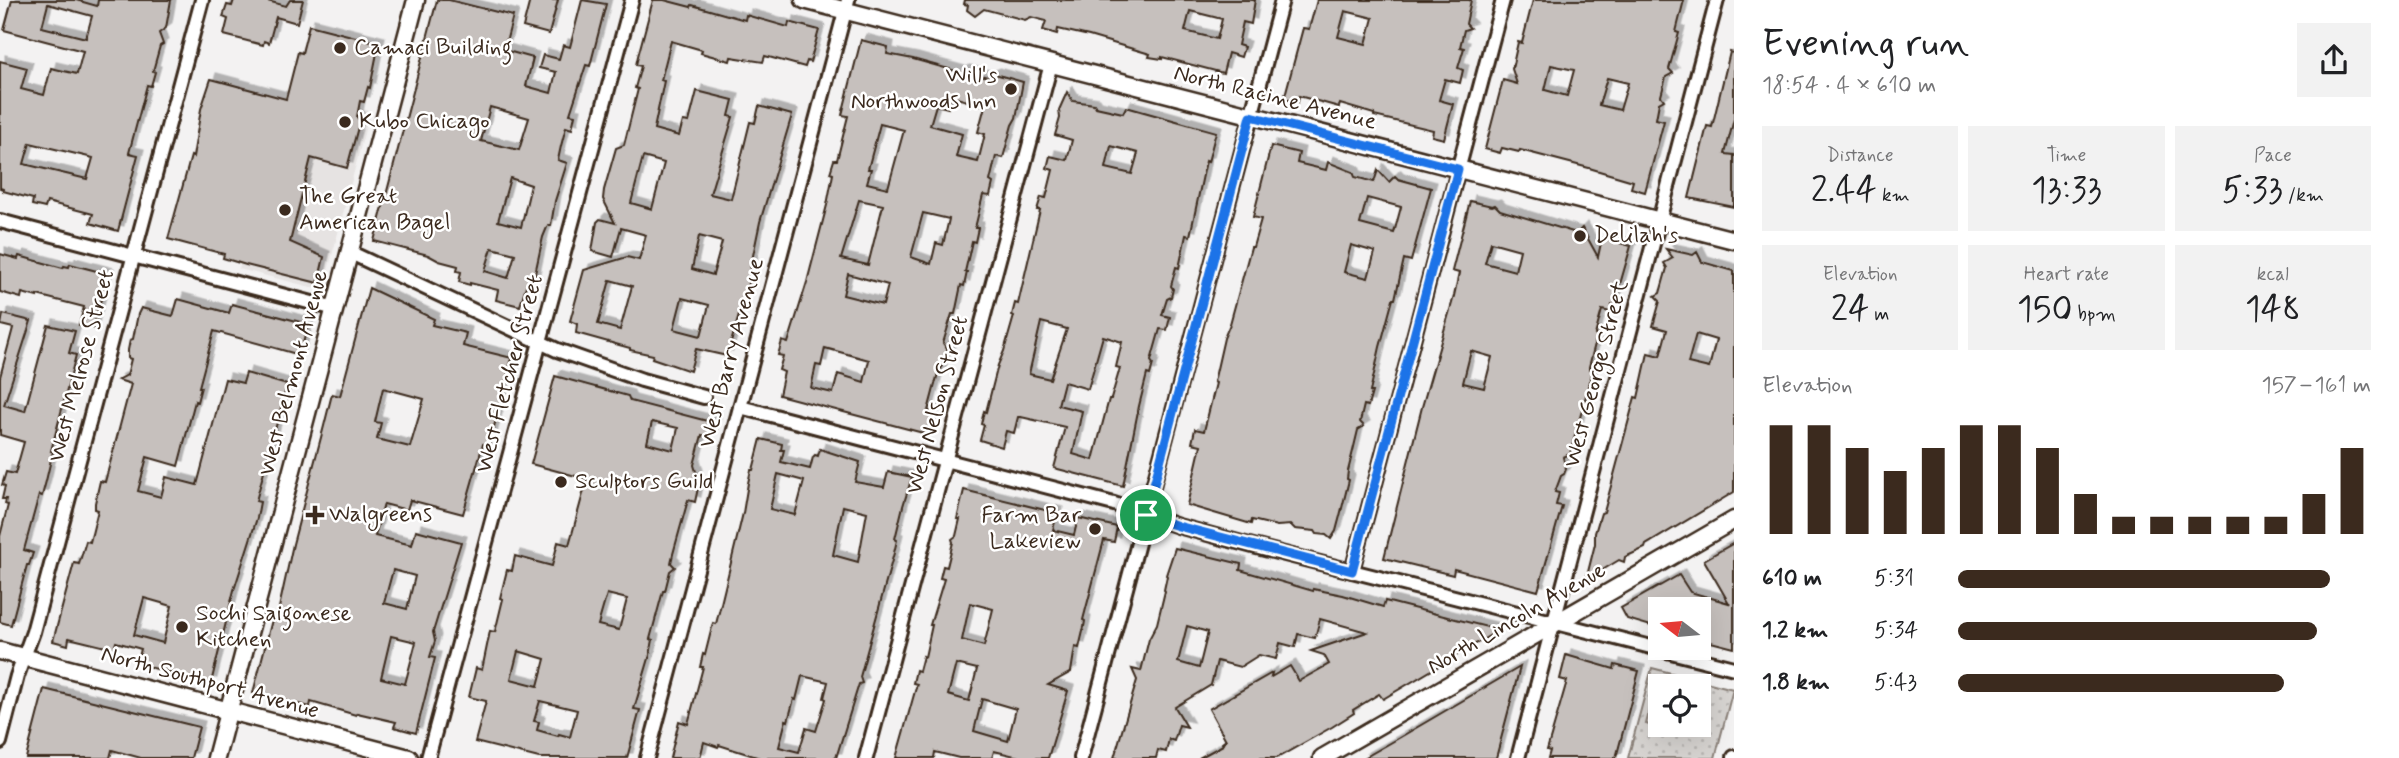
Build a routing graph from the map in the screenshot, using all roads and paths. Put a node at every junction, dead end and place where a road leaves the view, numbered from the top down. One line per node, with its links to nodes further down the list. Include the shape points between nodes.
1 (202, 0): 16 (street, West Melrose Street)
2 (416, 0): 15 (street, West Belmont Avenue)
3 (632, 0): 18 (street, West Fletcher Street)
4 (804, 0): 8 (street, North Racine Avenue)
5 (1282, 0): 10 (street)
6 (1503, 0): 11 (street)
7 (1717, 0): 13 (street, West George Street)
8 (846, 5): 9 (street, North Racine Avenue); 20 (street, West Barry Avenue)
9 (1051, 64): 10 (street, North Racine Avenue); 21 (street, West Nelson Street)
10 (1251, 116): 11 (street, North Racine Avenue); 22 (street)
11 (1458, 169): 13 (street, North Racine Avenue); 24 (street)
12 (0, 220): 16 (street)
13 (1660, 221): 14 (street, North Racine Avenue); 25 (street, West George Street)
14 (1734, 240)
15 (349, 252): 17 (street, West Belmont Avenue); 18 (street)
16 (134, 256): 17 (street); 27 (street, West Melrose Street)
17 (335, 309): 29 (street, West Belmont Avenue)
18 (540, 342): 19 (street, via 642,380); 33 (street, West Fletcher Street)
19 (704, 397)
20 (740, 407): 21 (street); 34 (street, West Barry Avenue)
21 (945, 460): 22 (street); 35 (street, West Nelson Street)
22 (1146, 515): 24 (street); 36 (street)
23 (1734, 520): 25 (street, North Lincoln Avenue)
24 (1352, 571): 25 (street)
25 (1554, 623): 28 (street); 37 (street, North Lincoln Avenue); 38 (street, West George Street)
26 (0, 651): 27 (street, North Southport Avenue)
27 (25, 657): 29 (street, North Southport Avenue); 30 (street, West Melrose Street)
28 (1734, 668)
29 (228, 712): 31 (street, West Belmont Avenue); 32 (street, North Southport Avenue)
30 (0, 742)
31 (216, 758)
32 (409, 758)
33 (428, 758)
34 (647, 758)
35 (866, 758)
36 (1082, 758)
37 (1322, 758)
38 (1518, 758)

